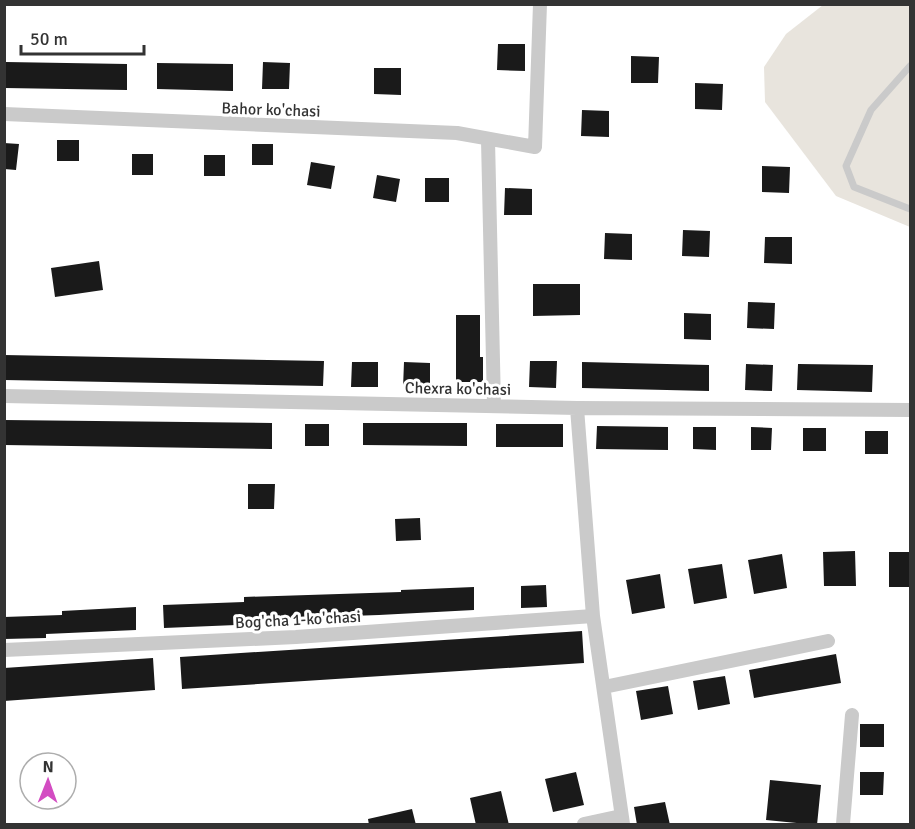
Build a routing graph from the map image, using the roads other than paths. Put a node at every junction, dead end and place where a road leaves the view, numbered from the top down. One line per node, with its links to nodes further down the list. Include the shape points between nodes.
1 (540, 4): 4 (street, Bahor ko'chasi, via 535,147)
2 (910, 66): 5 (lane, via 871,110 846,166 854,187)
3 (4, 114): 4 (street, Bahor ko'chasi, via 457,133)
4 (488, 140): 7 (street)
5 (910, 209)
6 (4, 396): 7 (street, Chexra ko'chasi)
7 (494, 405): 8 (street, Chexra ko'chasi)
8 (577, 408): 9 (street, Chexra ko'chasi); 10 (street)
9 (910, 410)
10 (593, 616): 12 (street, Bog'cha 1-ko'chasi, via 296,637); 13 (street)
11 (828, 641): 13 (street)
12 (4, 650)
13 (604, 687): 15 (street)
14 (852, 715): 17 (street)
15 (622, 820): 16 (street)
16 (584, 825)
17 (843, 825)

